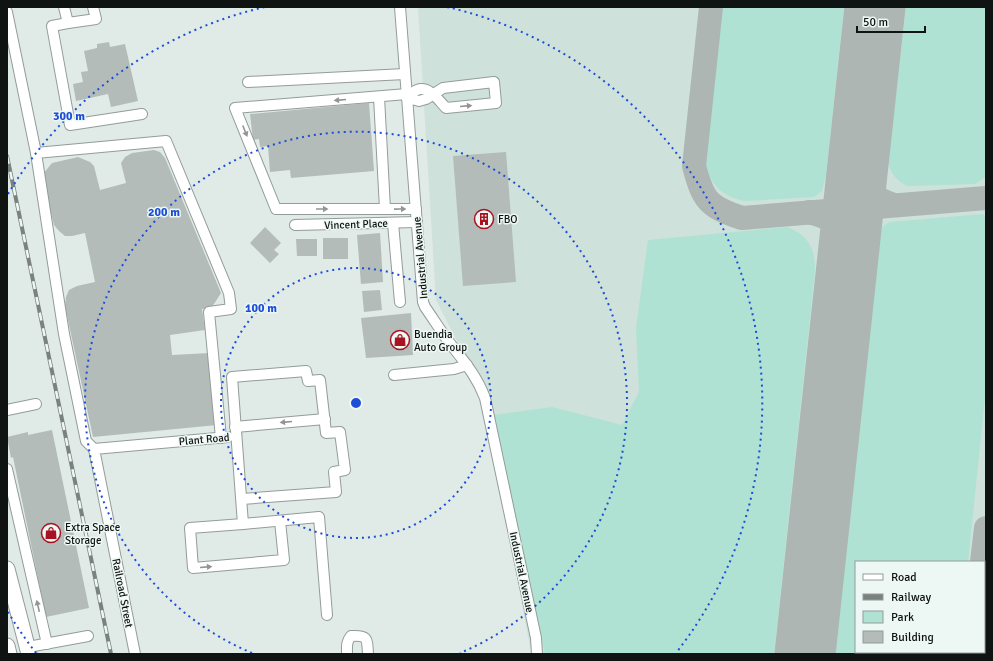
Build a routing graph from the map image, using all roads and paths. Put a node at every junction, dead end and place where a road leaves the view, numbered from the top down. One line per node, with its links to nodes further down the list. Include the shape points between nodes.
1 (64, 7): 5 (street)
2 (92, 7): 5 (street, via 96,19)
3 (400, 7): 6 (street, Industrial Avenue)
4 (7, 12): 12 (street, Railroad Street)
5 (68, 23): 11 (street, via 52,26 70,125)
6 (405, 74): 7 (street); 9 (street, Industrial Avenue)
7 (248, 82)
8 (433, 94): 8 (street, one-way to 8, via 446,108 496,103 494,82 443,88); 9 (street, via 418,89)
9 (407, 96): 10 (street); 14 (street, Industrial Avenue)
10 (379, 97): 13 (street); 13 (street, one-way to 13, via 236,108 276,209)
11 (142, 114)
12 (36, 153): 25 (street, via 166,142 229,293 231,309 209,312); 26 (street, Railroad Street, via 64,334 86,441)
13 (385, 209): 14 (street, one-way to 14)
14 (416, 209): 15 (street, Industrial Avenue)
15 (417, 222): 16 (street, Vincent Place); 19 (street, Industrial Avenue, via 423,302)
16 (393, 223): 17 (street, Vincent Place); 18 (street)
17 (295, 225)
18 (400, 302)
19 (467, 365): 20 (street, via 454,369); 41 (street, Industrial Avenue, via 480,387 488,411 536,638)
20 (394, 375)
21 (36, 404): 22 (street)
22 (7, 410)
23 (324, 419): 24 (street, one-way to 24); 24 (street, via 320,380 308,381 306,371 232,377); 28 (street, via 326,433 340,432 345,470 334,472 336,492)
24 (235, 432): 25 (street, Plant Road); 28 (street, Plant Road)
25 (221, 438): 26 (street, Plant Road)
26 (94, 449): 38 (street, Railroad Street)
27 (7, 469): 34 (street, one-way to 27)
28 (242, 501): 30 (street, Plant Road)
29 (280, 521): 30 (street); 30 (street, one-way to 29, via 190,528 194,568 284,560); 32 (street, via 319,517)
30 (243, 524)
31 (7, 569): 36 (highway)
32 (327, 615)
33 (88, 636): 34 (street)
34 (47, 644): 36 (street)
35 (7, 646): 37 (highway)
36 (29, 651)
37 (9, 654)
38 (135, 654)
39 (347, 654): 40 (street, via 348,639 351,636 362,636 367,642)
40 (368, 654)
41 (537, 654)

